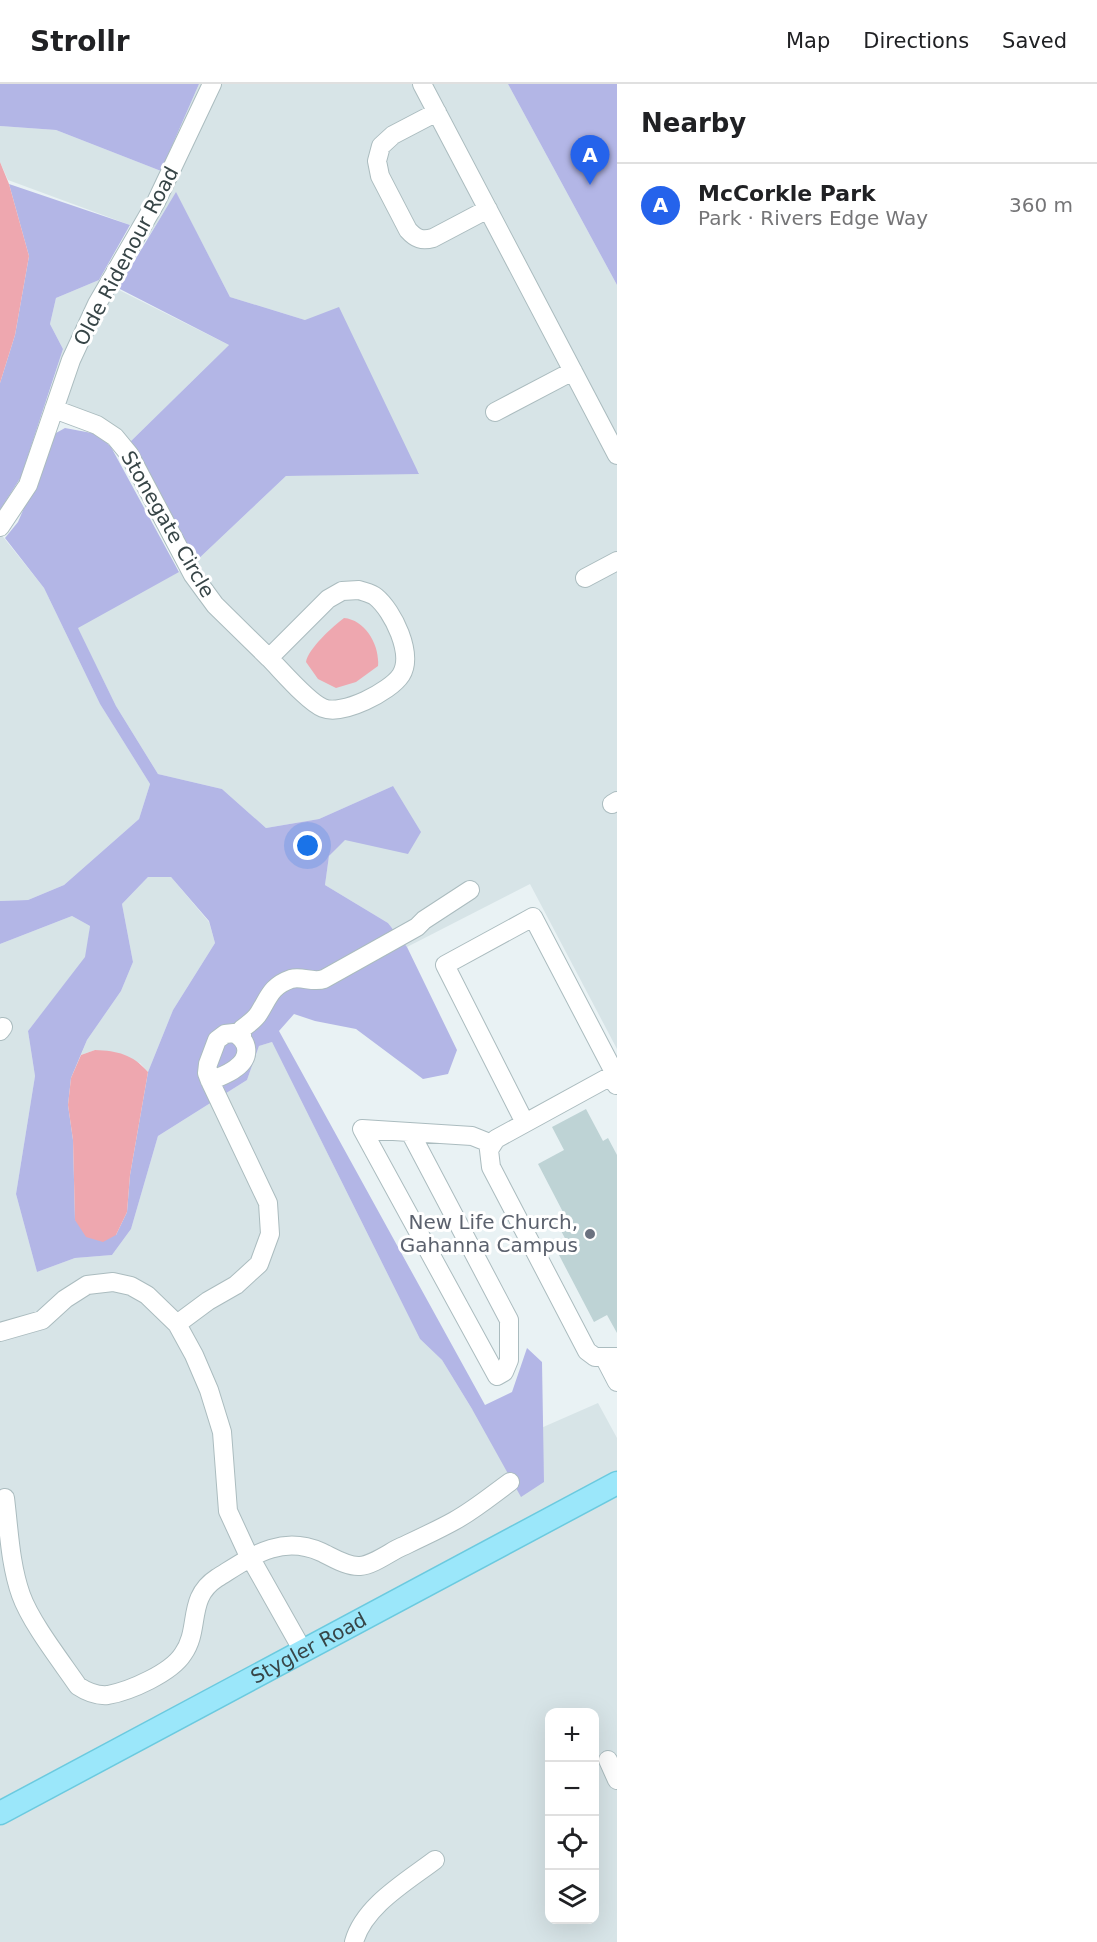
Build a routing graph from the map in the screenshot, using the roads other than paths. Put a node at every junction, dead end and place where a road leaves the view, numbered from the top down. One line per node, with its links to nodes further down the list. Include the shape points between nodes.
1 (212, 84): 6 (street, Olde Ridenour Road, via 156,202 97,304)
2 (422, 84): 3 (street)
3 (436, 112): 4 (street); 4 (street, via 393,135 381,146 377,161 380,176 408,230 424,240 433,238)
4 (488, 209): 5 (street)
5 (573, 371): 7 (street); 8 (street)
6 (54, 409): 9 (street, Olde Ridenour Road, via 28,485); 12 (street, Stonegate Circle, via 97,425 116,437 194,575 215,604)
7 (495, 412)
8 (617, 455)
9 (0, 527)
10 (617, 561): 11 (street)
11 (585, 578)
12 (269, 658): 12 (street, Stonegate Circle, via 328,599 342,591 359,590 375,596 386,608 402,639 406,657 401,675 387,688 339,711 323,708 311,699)
13 (470, 890): 14 (street, via 417,927 324,979 292,979 276,987 254,1020 242,1029)
14 (242, 1038): 15 (street, via 246,1055 239,1067); 15 (street, via 234,1033 218,1040 208,1064)
15 (210, 1081): 20 (street, via 268,1203 270,1234 259,1264 236,1285)
16 (614, 1081): 17 (street); 17 (street, via 613,1070 533,917 445,965)
17 (525, 1123): 19 (street)
18 (410, 1132): 18 (street, via 362,1129 497,1376 504,1372 509,1360 509,1320); 19 (street, via 472,1136)
19 (492, 1144): 22 (street, via 491,1167 587,1352 595,1357)
20 (177, 1324): 21 (street, via 147,1295 112,1282 87,1285 42,1320); 27 (street, via 209,1390 222,1432 228,1511)
21 (0, 1332)
22 (610, 1357): 23 (street)
23 (617, 1382)
24 (510, 1482): 27 (street, via 456,1520 359,1566 308,1546 292,1544)
25 (617, 1483): 28 (main road, Stygler Road)
26 (5, 1498): 27 (street, via 21,1596 78,1686 89,1693 107,1695 142,1684 174,1664 188,1644 201,1594 209,1583)
27 (250, 1557): 28 (street)
28 (303, 1651): 31 (main road, Stygler Road)
29 (608, 1760): 30 (street)
30 (617, 1780)
31 (1, 1811)
32 (435, 1860): 33 (street, via 382,1901 357,1929)
33 (354, 1942)

